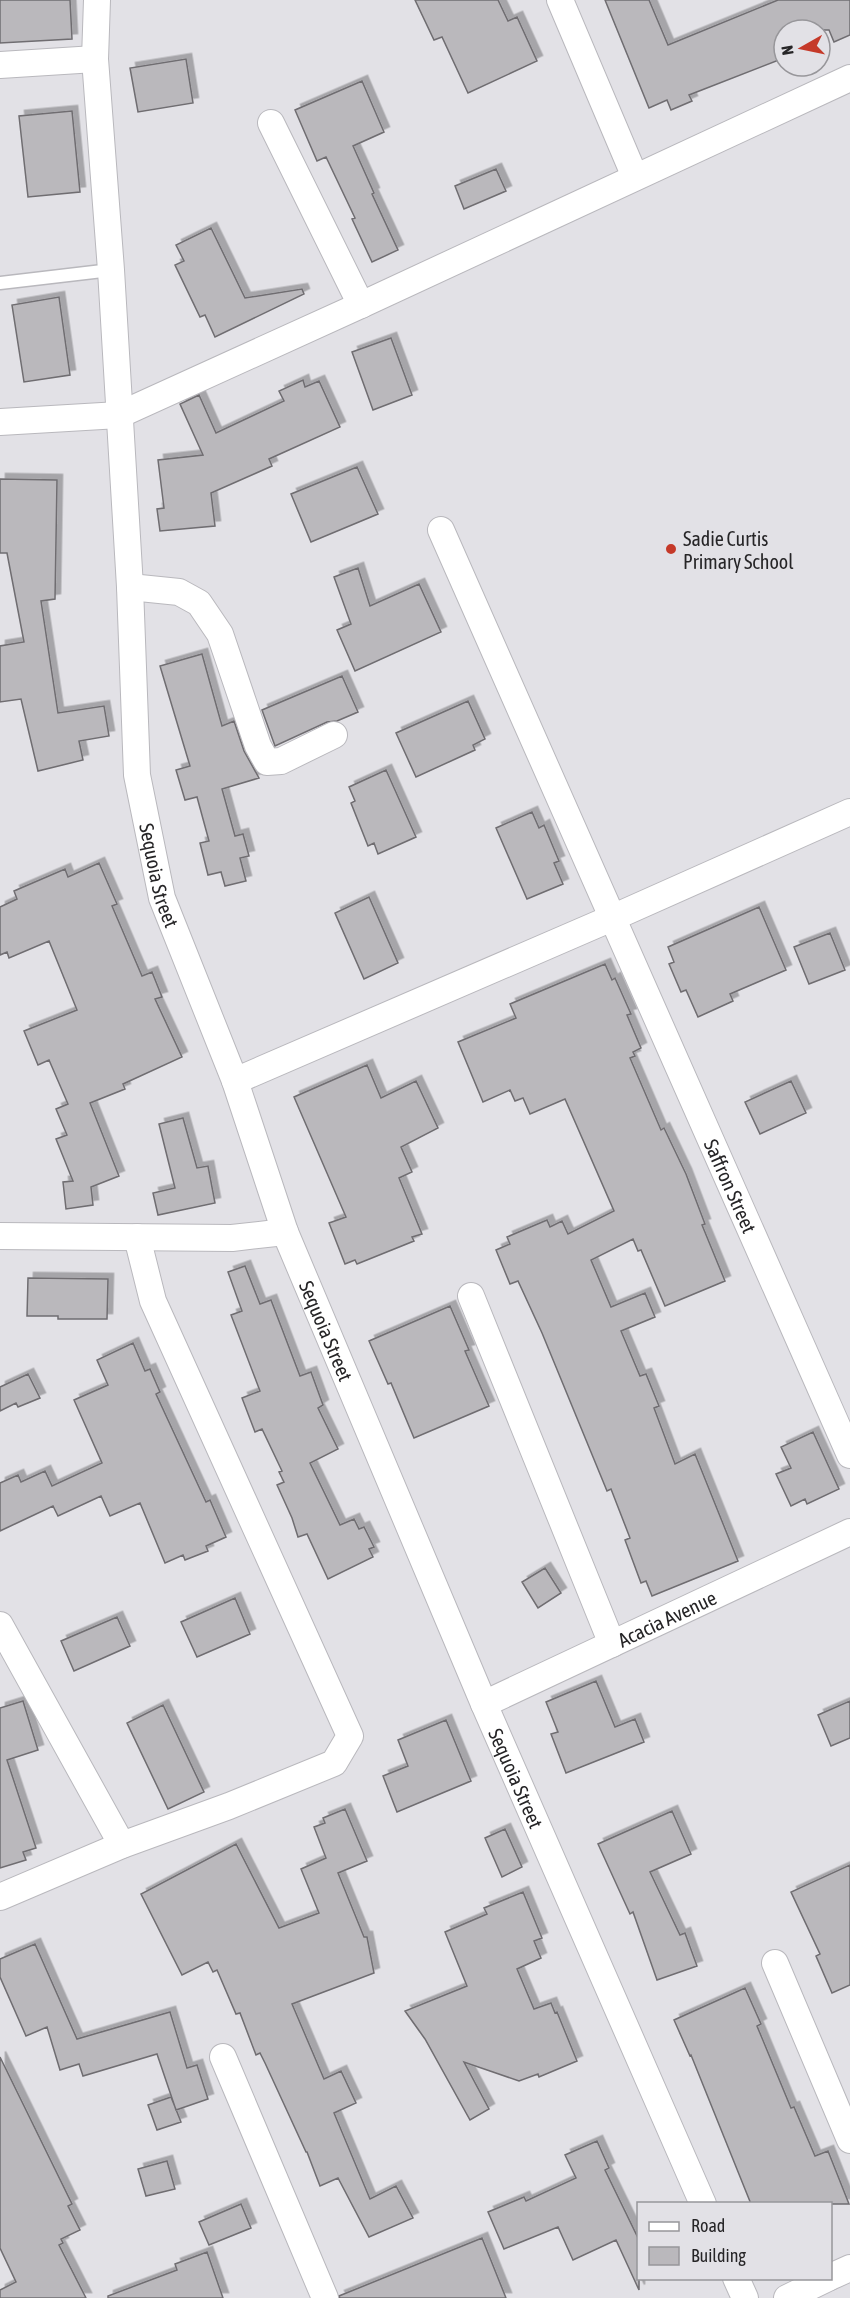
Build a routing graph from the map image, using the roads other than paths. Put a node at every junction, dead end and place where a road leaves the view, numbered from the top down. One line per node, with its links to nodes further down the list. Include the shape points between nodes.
1 (97, 0): 3 (street, Sequoia Street)
2 (560, 0): 7 (street)
3 (94, 59): 4 (street); 8 (street, Sequoia Street)
4 (0, 65)
5 (850, 78): 7 (street)
6 (271, 123): 10 (street)
7 (635, 177): 10 (street)
8 (111, 270): 9 (lane); 11 (street, Sequoia Street)
9 (0, 282)
10 (362, 305): 11 (street)
11 (119, 415): 12 (street); 14 (street, Sequoia Street)
12 (0, 422)
13 (441, 530): 17 (street, Saffron Street)
14 (130, 587): 15 (street, via 179,592 199,603 220,634 267,762 281,761); 18 (street, Sequoia Street, via 137,775 162,898)
15 (334, 735)
16 (850, 812): 17 (street)
17 (612, 918): 18 (street); 23 (street, Saffron Street)
18 (235, 1081): 19 (street, Sequoia Street)
19 (285, 1232): 21 (street, via 232,1238); 27 (street, Sequoia Street)
20 (0, 1236): 21 (street)
21 (137, 1237): 28 (street, via 153,1301 350,1736 334,1762)
22 (471, 1296): 26 (street)
23 (850, 1455)
24 (850, 1532): 26 (street, Acacia Avenue)
25 (0, 1624): 28 (street)
26 (612, 1644): 27 (street, Acacia Avenue)
27 (484, 1704): 33 (street, Sequoia Street)
28 (122, 1845): 29 (street)
29 (0, 1897)
30 (775, 1963): 32 (street)
31 (223, 2057): 38 (street)
32 (850, 2140)
33 (702, 2202)
34 (850, 2268): 35 (street)
35 (832, 2277)
36 (737, 2280): 39 (street)
37 (825, 2280): 40 (street)
38 (325, 2298)
39 (745, 2298)
40 (787, 2298)

